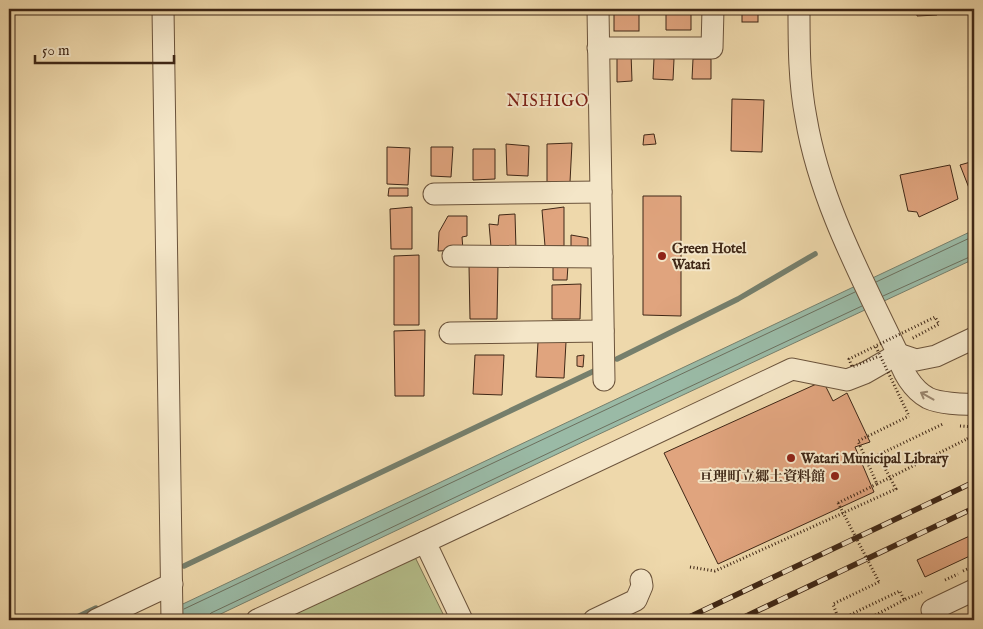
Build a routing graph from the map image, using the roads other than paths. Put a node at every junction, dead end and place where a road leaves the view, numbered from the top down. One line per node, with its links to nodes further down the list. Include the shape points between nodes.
1 (163, 9): 18 (street)
2 (598, 9): 5 (street)
3 (713, 9): 5 (street, via 712,48)
4 (799, 9): 13 (street, via 800,67 806,119 819,174 831,211)
5 (598, 48): 6 (street)
6 (600, 192): 7 (street); 9 (street)
7 (434, 194)
8 (452, 256): 9 (street)
9 (602, 257): 10 (street)
10 (603, 331): 11 (street); 14 (street)
11 (450, 332)
12 (974, 338): 13 (street, via 936,356 916,360)
13 (895, 350): 15 (street, one-way to 13, via 929,399 916,389); 16 (street, via 865,373 847,380 792,369)
14 (604, 380)
15 (974, 404)
16 (425, 542): 22 (street); 23 (street)
17 (641, 580): 24 (street, via 636,600)
18 (172, 590): 20 (street); 21 (street)
19 (974, 590): 25 (street, via 932,610)
20 (96, 620)
21 (172, 620)
22 (257, 620)
23 (462, 620)
24 (594, 620)
25 (936, 620)

